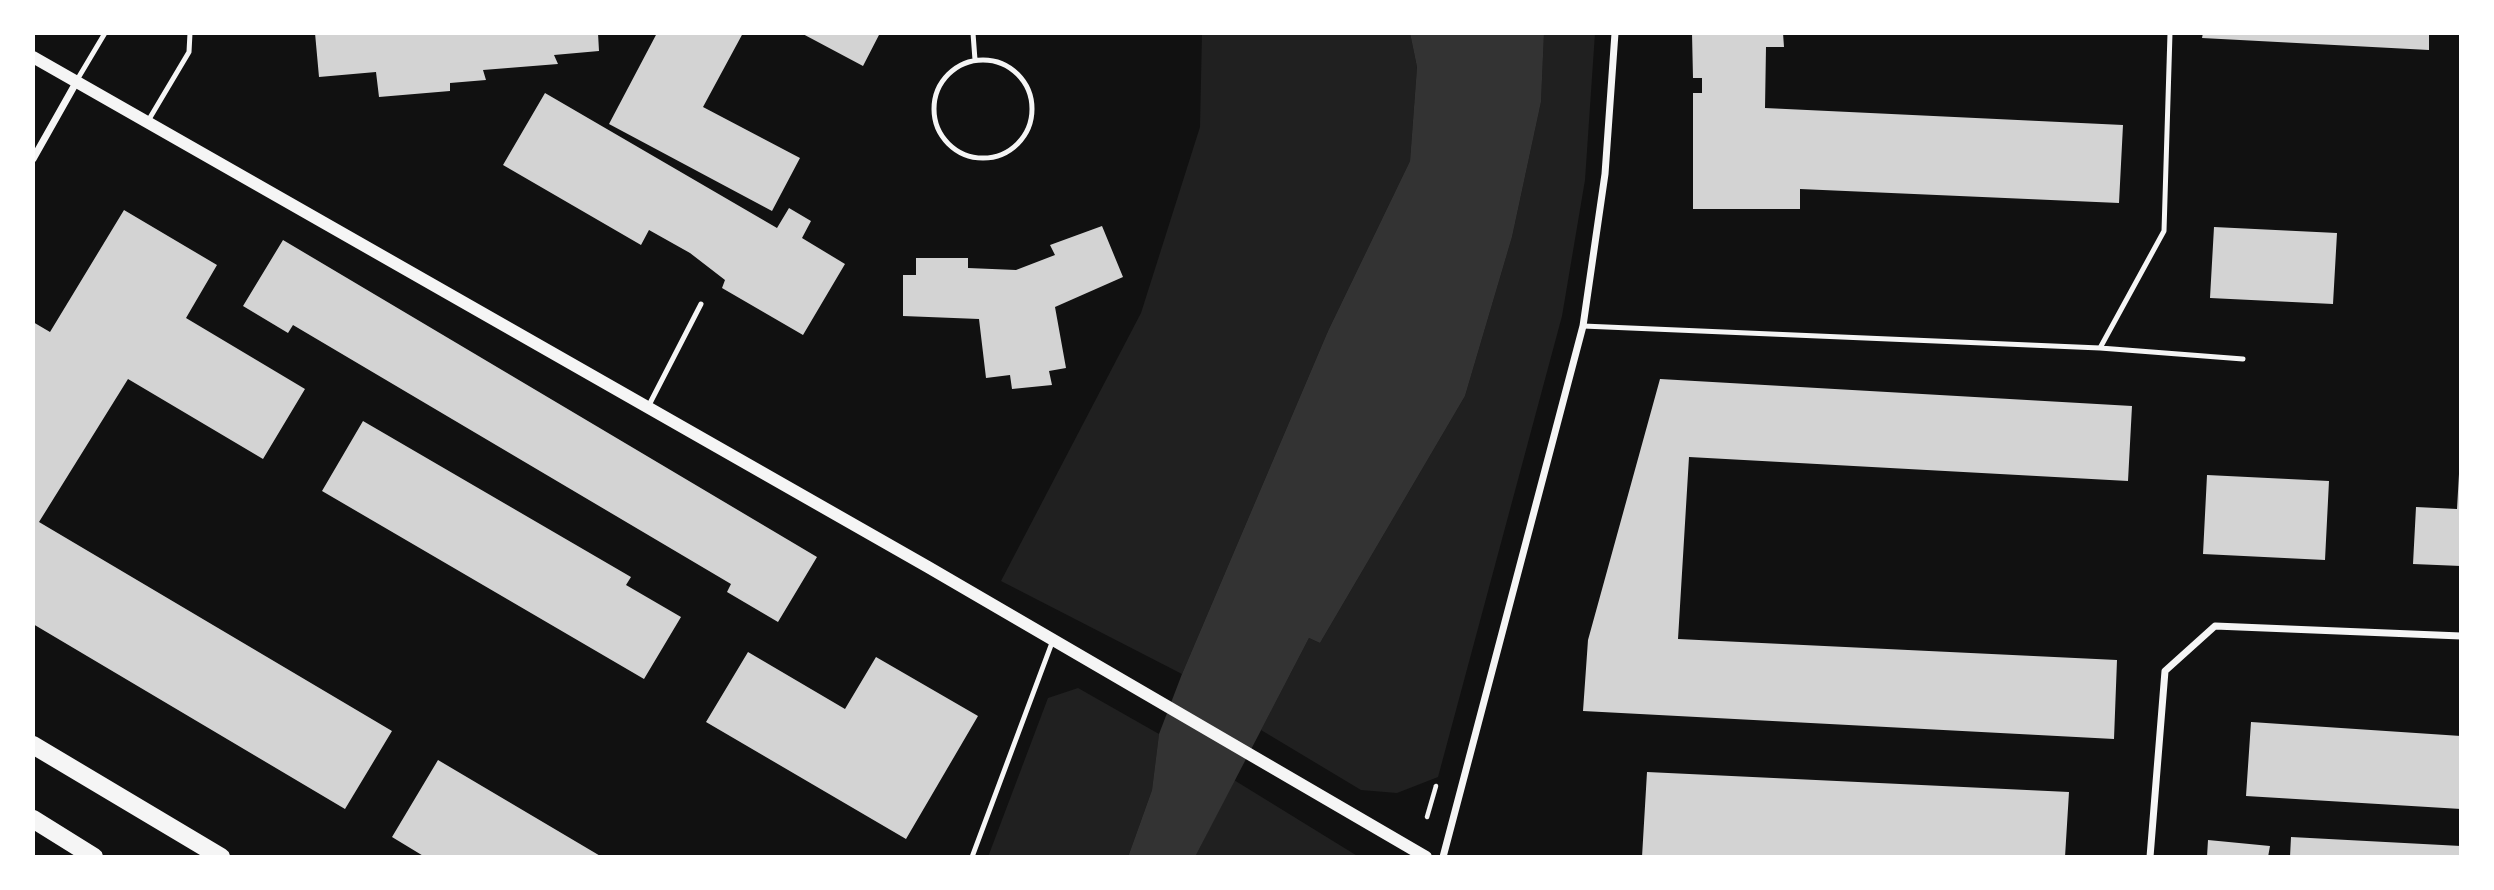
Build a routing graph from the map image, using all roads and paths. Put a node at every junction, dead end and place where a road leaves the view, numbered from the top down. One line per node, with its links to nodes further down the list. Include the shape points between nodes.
1 (105, 33): 8 (lane)
2 (190, 33): 9 (lane, via 189,52)
3 (973, 33): 7 (lane)
4 (1615, 33): 12 (street, via 1605,174)
5 (2170, 33): 13 (lane, via 2164,231)
6 (33, 57): 8 (street)
7 (975, 60): 7 (lane, via 1008,67 1030,92 1030,125 1022,139 996,157 980,159 958,151 940,136 934,121 937,89 960,65)
8 (77, 80): 9 (street); 10 (street)
9 (148, 121): 15 (street)
10 (33, 159)
11 (701, 304): 15 (lane)
12 (1583, 326): 13 (lane); 24 (street)
13 (2100, 348): 14 (lane)
14 (2243, 359)
15 (648, 407): 17 (street)
16 (2461, 636): 25 (street, via 2215,626 2165,671)
17 (1053, 640): 22 (lane); 23 (street)
18 (33, 745): 21 (main road)
19 (33, 819): 20 (main road)
20 (94, 857)
21 (221, 857)
22 (972, 857)
23 (1426, 857)
24 (1443, 857)
25 (2150, 857)

